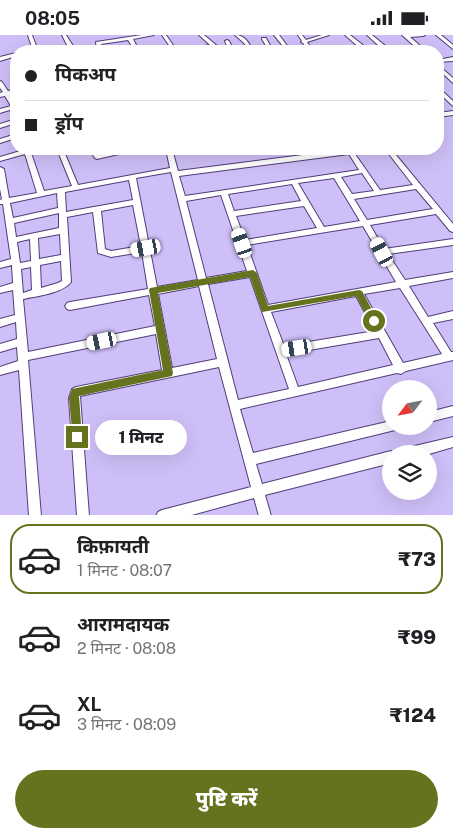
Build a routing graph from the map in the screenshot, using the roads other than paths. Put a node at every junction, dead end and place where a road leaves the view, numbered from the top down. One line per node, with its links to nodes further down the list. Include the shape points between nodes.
1 (94, 35): 18 (street)
2 (152, 35): 12 (street)
3 (201, 35): 20 (street)
4 (238, 35): 22 (street)
5 (276, 35): 24 (street)
6 (300, 35): 17 (street)
7 (322, 35): 17 (street)
8 (347, 35): 26 (street)
9 (369, 35): 27 (street)
10 (423, 35): 13 (street)
11 (438, 35): 29 (street)
12 (140, 36): 14 (street)
13 (405, 36): 28 (street)
14 (130, 39): 18 (street); 19 (street)
15 (264, 39): 23 (street)
16 (227, 41): 21 (street)
17 (303, 42): 25 (street)
18 (98, 43)
19 (134, 45)
20 (213, 45)
21 (229, 45)
22 (248, 45)
23 (268, 45)
24 (284, 45)
25 (306, 45)
26 (359, 45)
27 (381, 45)
28 (416, 45)
29 (453, 47)
30 (444, 73): 32 (street)
31 (0, 83): 33 (street)
32 (453, 83)
33 (3, 94)
34 (444, 94): 35 (street)
35 (453, 104)
36 (14, 155): 43 (street)
37 (28, 155): 55 (street)
38 (62, 155): 51 (street)
39 (171, 155): 45 (street)
40 (315, 155): 45 (street)
41 (353, 155): 46 (street)
42 (393, 155): 50 (street)
43 (0, 159)
44 (0, 169): 58 (street)
45 (175, 171): 48 (street); 57 (street)
46 (364, 171): 47 (street); 53 (street)
47 (337, 176): 49 (street); 56 (street)
48 (132, 177): 51 (street); 59 (street)
49 (294, 182): 54 (street); 60 (street)
50 (419, 186): 53 (street); 62 (street)
51 (76, 188): 52 (street)
52 (61, 191): 55 (street); 63 (street)
53 (378, 192): 56 (street)
54 (224, 193): 57 (street); 64 (street)
55 (42, 195): 58 (street)
56 (349, 197): 66 (street)
57 (182, 199): 82 (street)
58 (3, 202): 65 (street)
59 (137, 202): 61 (street); 74 (street)
60 (306, 203): 64 (street); 69 (street)
61 (97, 209): 63 (street); 74 (street, via 101,251 111,254)
62 (438, 211): 66 (street); 67 (street)
63 (63, 213): 65 (street); 68 (street)
64 (232, 214): 73 (street)
65 (10, 221): 71 (street)
66 (366, 223): 69 (street); 75 (street)
67 (453, 229)
68 (64, 230): 70 (street); 76 (street)
69 (322, 230): 73 (street)
70 (34, 236): 71 (street); 77 (street)
71 (13, 240): 78 (street)
72 (453, 242): 75 (street)
73 (242, 243): 80 (street)
74 (146, 248): 85 (street)
75 (382, 252): 83 (street)
76 (66, 257): 77 (street); 87 (street, via 67,282)
77 (35, 263): 78 (street); 87 (street)
78 (16, 264): 79 (street); 84 (street)
79 (0, 265)
80 (253, 273): 82 (street); 91 (street)
81 (453, 275): 83 (street)
82 (203, 281): 85 (street); 103 (street)
83 (403, 284): 88 (street); 94 (street)
84 (18, 285): 86 (street); 89 (street)
85 (153, 290): 90 (street); 96 (street)
86 (0, 291)
87 (37, 292): 89 (street)
88 (359, 293): 91 (street); 97 (street)
89 (19, 297): 93 (street)
90 (70, 306)
91 (265, 309): 100 (street)
92 (453, 315): 94 (street)
93 (20, 317): 95 (street); 98 (street)
94 (425, 321): 101 (street)
95 (0, 323)
96 (160, 329): 102 (street); 106 (street)
97 (381, 334): 100 (street); 104 (street)
98 (22, 341): 99 (street); 102 (street)
99 (0, 348)
100 (280, 351): 107 (street)
101 (451, 357): 104 (street)
102 (24, 361): 105 (street); 117 (street)
103 (223, 362): 106 (street); 108 (street)
104 (401, 370): 107 (street)
105 (0, 371)
106 (168, 373): 118 (street, via 76,392)
107 (294, 392): 108 (street)
108 (234, 406): 115 (street)
109 (453, 411): 110 (street)
110 (438, 415)
111 (382, 428): 115 (street)
112 (453, 442): 113 (street)
113 (437, 446)
114 (382, 459): 116 (street)
115 (249, 461): 116 (street)
116 (258, 492): 119 (street); 120 (street)
117 (35, 515)
118 (83, 515)
119 (162, 515)
120 (265, 515)

